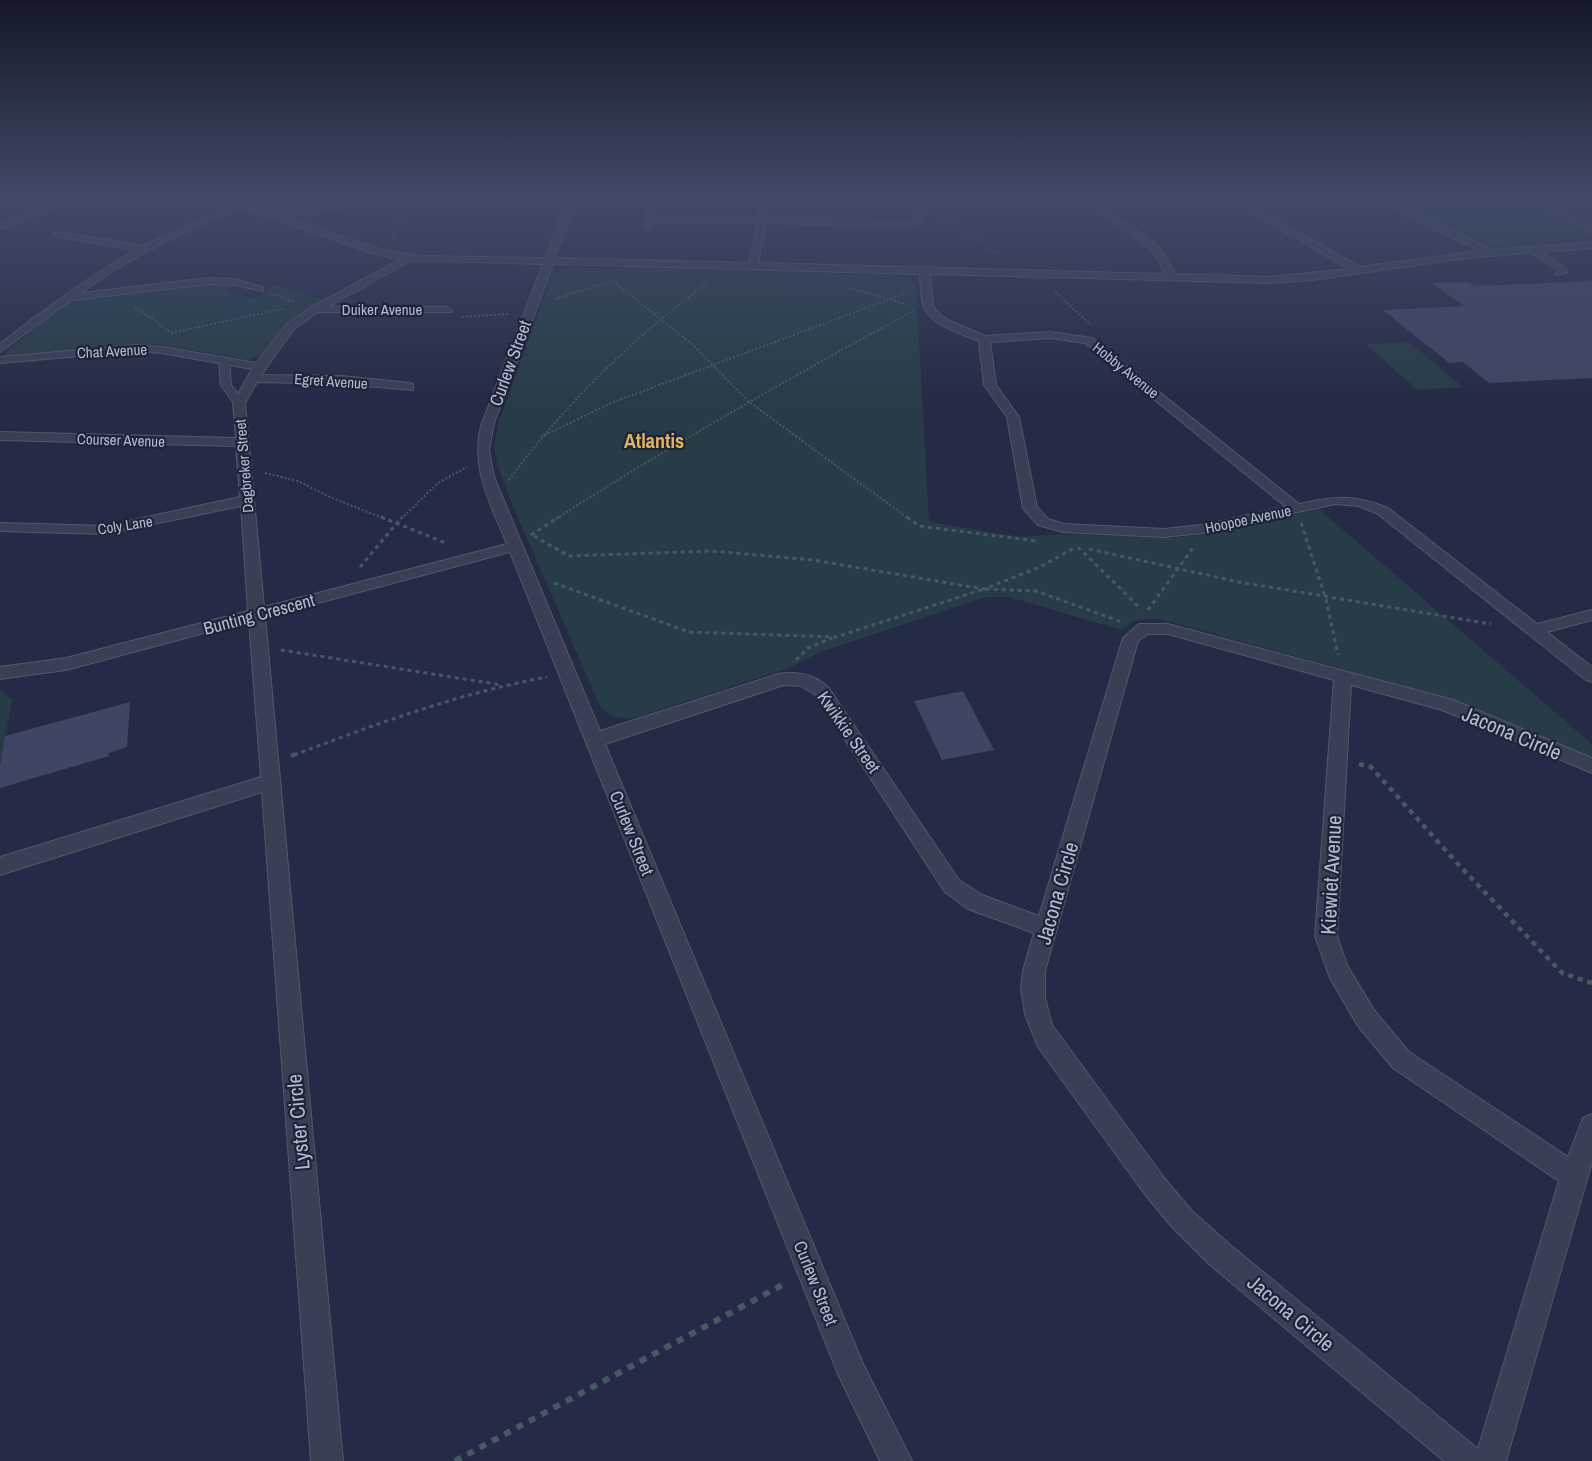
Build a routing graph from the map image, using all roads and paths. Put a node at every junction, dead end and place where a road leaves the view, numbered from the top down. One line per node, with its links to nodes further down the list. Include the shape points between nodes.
1 (115, 265): 20 (street)
2 (396, 265): 23 (street, Dagbreker Street)
3 (547, 265): 41 (street, Curlew Street, via 482,441)
4 (728, 265): 25 (path)
5 (733, 265): 10 (street)
6 (1165, 265): 14 (street)
7 (1350, 265): 11 (street)
8 (1394, 265): 11 (street)
9 (1557, 265): 13 (lane, via 1564,272)
10 (753, 266): 12 (street)
11 (1358, 270): 14 (street, via 1285,279)
12 (925, 271): 14 (street); 17 (street, Hobby Avenue)
13 (1560, 273)
14 (1172, 277)
15 (612, 281): 25 (path)
16 (842, 286): 21 (path)
17 (927, 287): 21 (path); 28 (street, Hobby Avenue, via 932,314)
18 (259, 289): 19 (street, via 218,281); 22 (path)
19 (119, 291): 20 (street); 26 (path, via 118,295)
20 (67, 297): 29 (street)
21 (889, 299): 33 (path); 36 (path, via 919,307)
22 (303, 305): 23 (path); 26 (path)
23 (316, 309): 24 (street, Duiker Avenue); 34 (street, Dagbreker Street, via 290,327)
24 (447, 310)
25 (659, 319): 33 (path); 39 (path)
26 (171, 333): 27 (path); 30 (path, via 200,352)
27 (160, 335)
28 (984, 339): 45 (street, Hobby Avenue, via 1062,335 1088,340); 48 (street, Hoopoe Avenue, via 990,384 1015,423 1030,508 1043,522)
29 (0, 349)
30 (199, 357): 31 (street, Chat Avenue, via 137,348); 32 (street, Chat Avenue)
31 (0, 360)
32 (224, 362): 34 (street, Chat Avenue); 37 (lane, via 226,385)
33 (714, 364): 36 (path); 39 (path, via 611,403)
34 (256, 372): 35 (street, Egret Avenue); 37 (street, Dagbreker Street)
35 (409, 387)
36 (748, 401): 50 (path); 51 (path, via 920,526)
37 (239, 403): 40 (street, Dagbreker Street)
38 (0, 436): 40 (street, Courser Avenue)
39 (541, 437): 43 (path, via 505,486)
40 (242, 441): 42 (street, Dagbreker Street)
41 (483, 462): 43 (street, Curlew Street); 46 (path, via 453,471)
42 (245, 474): 44 (street, Dagbreker Street); 46 (path, via 259,471 298,480)
43 (492, 489): 50 (street, Curlew Street)
44 (247, 500): 47 (street, Coly Lane, via 105,530); 60 (street, Dagbreker Street)
45 (1296, 508): 49 (street, Hoopoe Avenue); 59 (path); 62 (street, Hoopoe Avenue, via 1335,500 1377,507)
46 (396, 523): 54 (path, via 460,549); 57 (path, via 350,579)
47 (0, 527)
48 (1063, 528): 49 (street, Hoopoe Avenue, via 1164,533); 53 (path)
49 (1202, 529): 55 (path, via 1200,539)
50 (523, 540): 54 (street, Bunting Crescent); 56 (street, Curlew Street); 58 (path, via 569,556 712,551 813,560)
51 (1043, 542)
52 (1066, 545): 53 (path)
53 (1077, 546): 55 (path); 55 (path, via 1146,614); 58 (path, via 1040,567)
54 (466, 559): 57 (street, Bunting Crescent)
55 (1175, 571): 59 (path)
56 (530, 581): 64 (path, via 546,580 689,632); 66 (street, Curlew Street)
57 (358, 588): 60 (street, Bunting Crescent)
58 (984, 589): 63 (path, via 1036,591); 64 (path)
59 (1326, 599): 62 (path); 68 (path)
60 (257, 615): 65 (street, Lyster Circle); 67 (street, Bunting Crescent, via 66,664)
61 (1592, 615): 62 (street)
62 (1534, 630): 69 (street, Hoopoe Avenue)
63 (1138, 631): 68 (street, Jacona Circle, via 1152,627 1168,629); 77 (street, Jacona Circle, via 1131,638)
64 (836, 637): 70 (path, via 808,648 786,669)
65 (260, 647): 71 (path); 75 (street, Lyster Circle)
66 (566, 671): 71 (path); 72 (street, Curlew Street)
67 (0, 673)
68 (1343, 676): 73 (street, Kiewiet Avenue); 74 (street, Jacona Circle, via 1456,709)
69 (1592, 676)
70 (788, 678): 72 (street); 77 (street, Kwikkie Street, via 804,679 822,691 952,886 975,902)
71 (503, 685): 75 (path, via 367,727)
72 (595, 740): 81 (street, Curlew Street)
73 (1338, 759): 78 (path, via 1371,767 1562,973); 80 (street, Kiewiet Avenue, via 1326,936 1339,973 1378,1035 1401,1060)
74 (1592, 766)
75 (269, 774): 76 (street); 82 (street, Lyster Circle)
76 (0, 866)
77 (1047, 928): 85 (street, Jacona Circle, via 1032,986 1038,1021 1046,1039 1156,1188 1182,1220 1219,1254)
78 (1592, 983)
79 (1592, 1127): 80 (street)
80 (1574, 1176): 86 (street)
81 (811, 1269): 83 (path); 84 (street, Curlew Street, via 853,1374)
82 (327, 1461)
83 (455, 1461)
84 (896, 1461)
85 (1468, 1461)
86 (1490, 1461)

